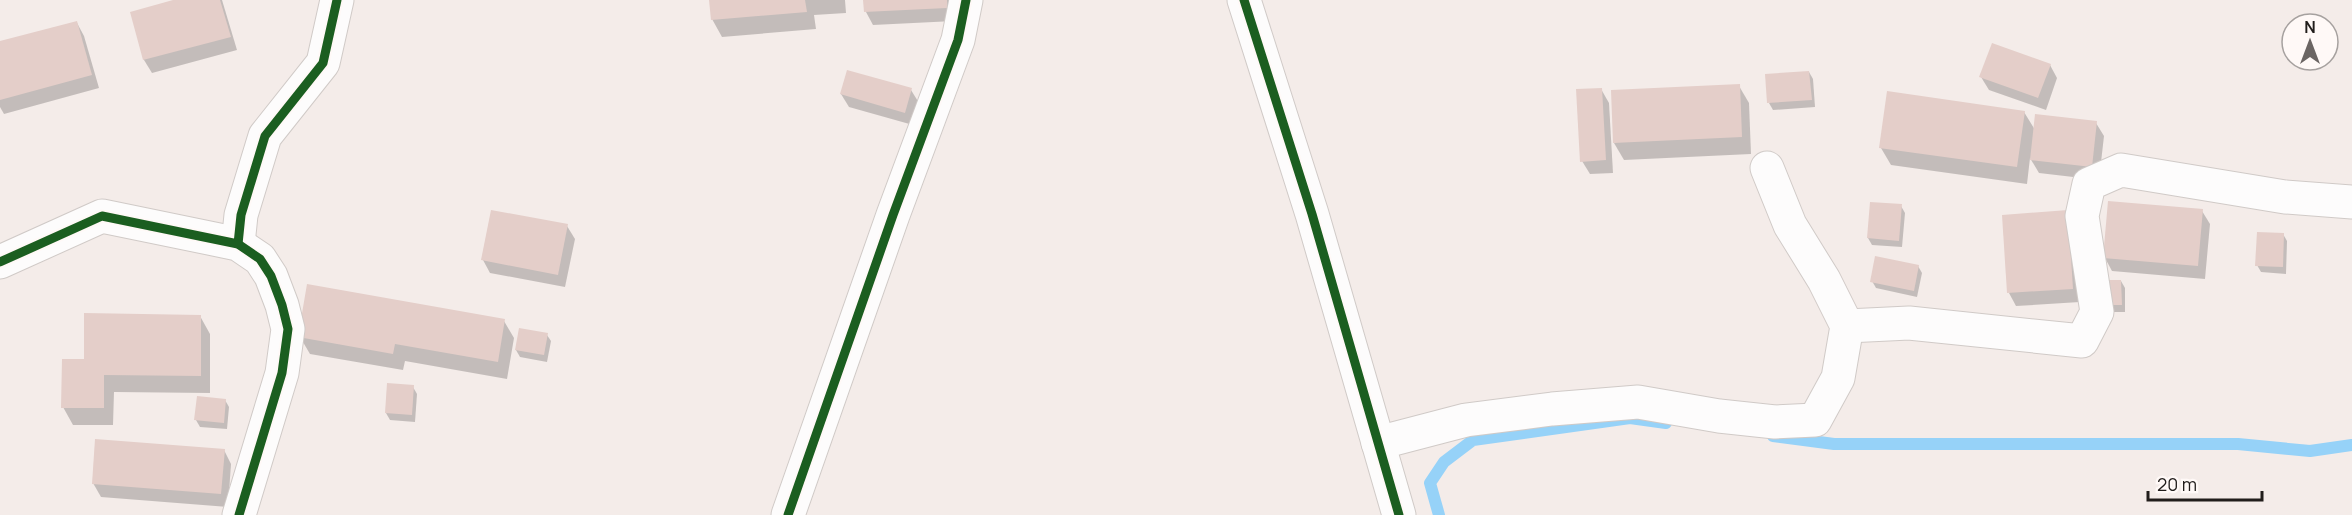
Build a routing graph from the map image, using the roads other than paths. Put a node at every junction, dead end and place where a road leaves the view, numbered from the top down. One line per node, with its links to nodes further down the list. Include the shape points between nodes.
1 (337, 0): 6 (street, via 323,63 265,136 241,215)
2 (966, 0): 11 (street, via 958,40)
3 (1244, 0): 9 (street, via 1312,214)
4 (1767, 168): 8 (street, via 1790,225)
5 (2352, 202): 8 (street, via 2285,197 2121,170 2088,184 2082,216 2097,312 2082,341 1909,323)
6 (238, 244): 7 (street, via 102,216); 10 (street, via 260,259 271,276 288,329 282,373)
7 (0, 262)
8 (1847, 326): 9 (street, via 1838,378 1815,420 1775,422 1638,402 1466,420)
9 (1378, 443): 12 (street)
10 (239, 515)
11 (788, 515)
12 (1399, 515)

